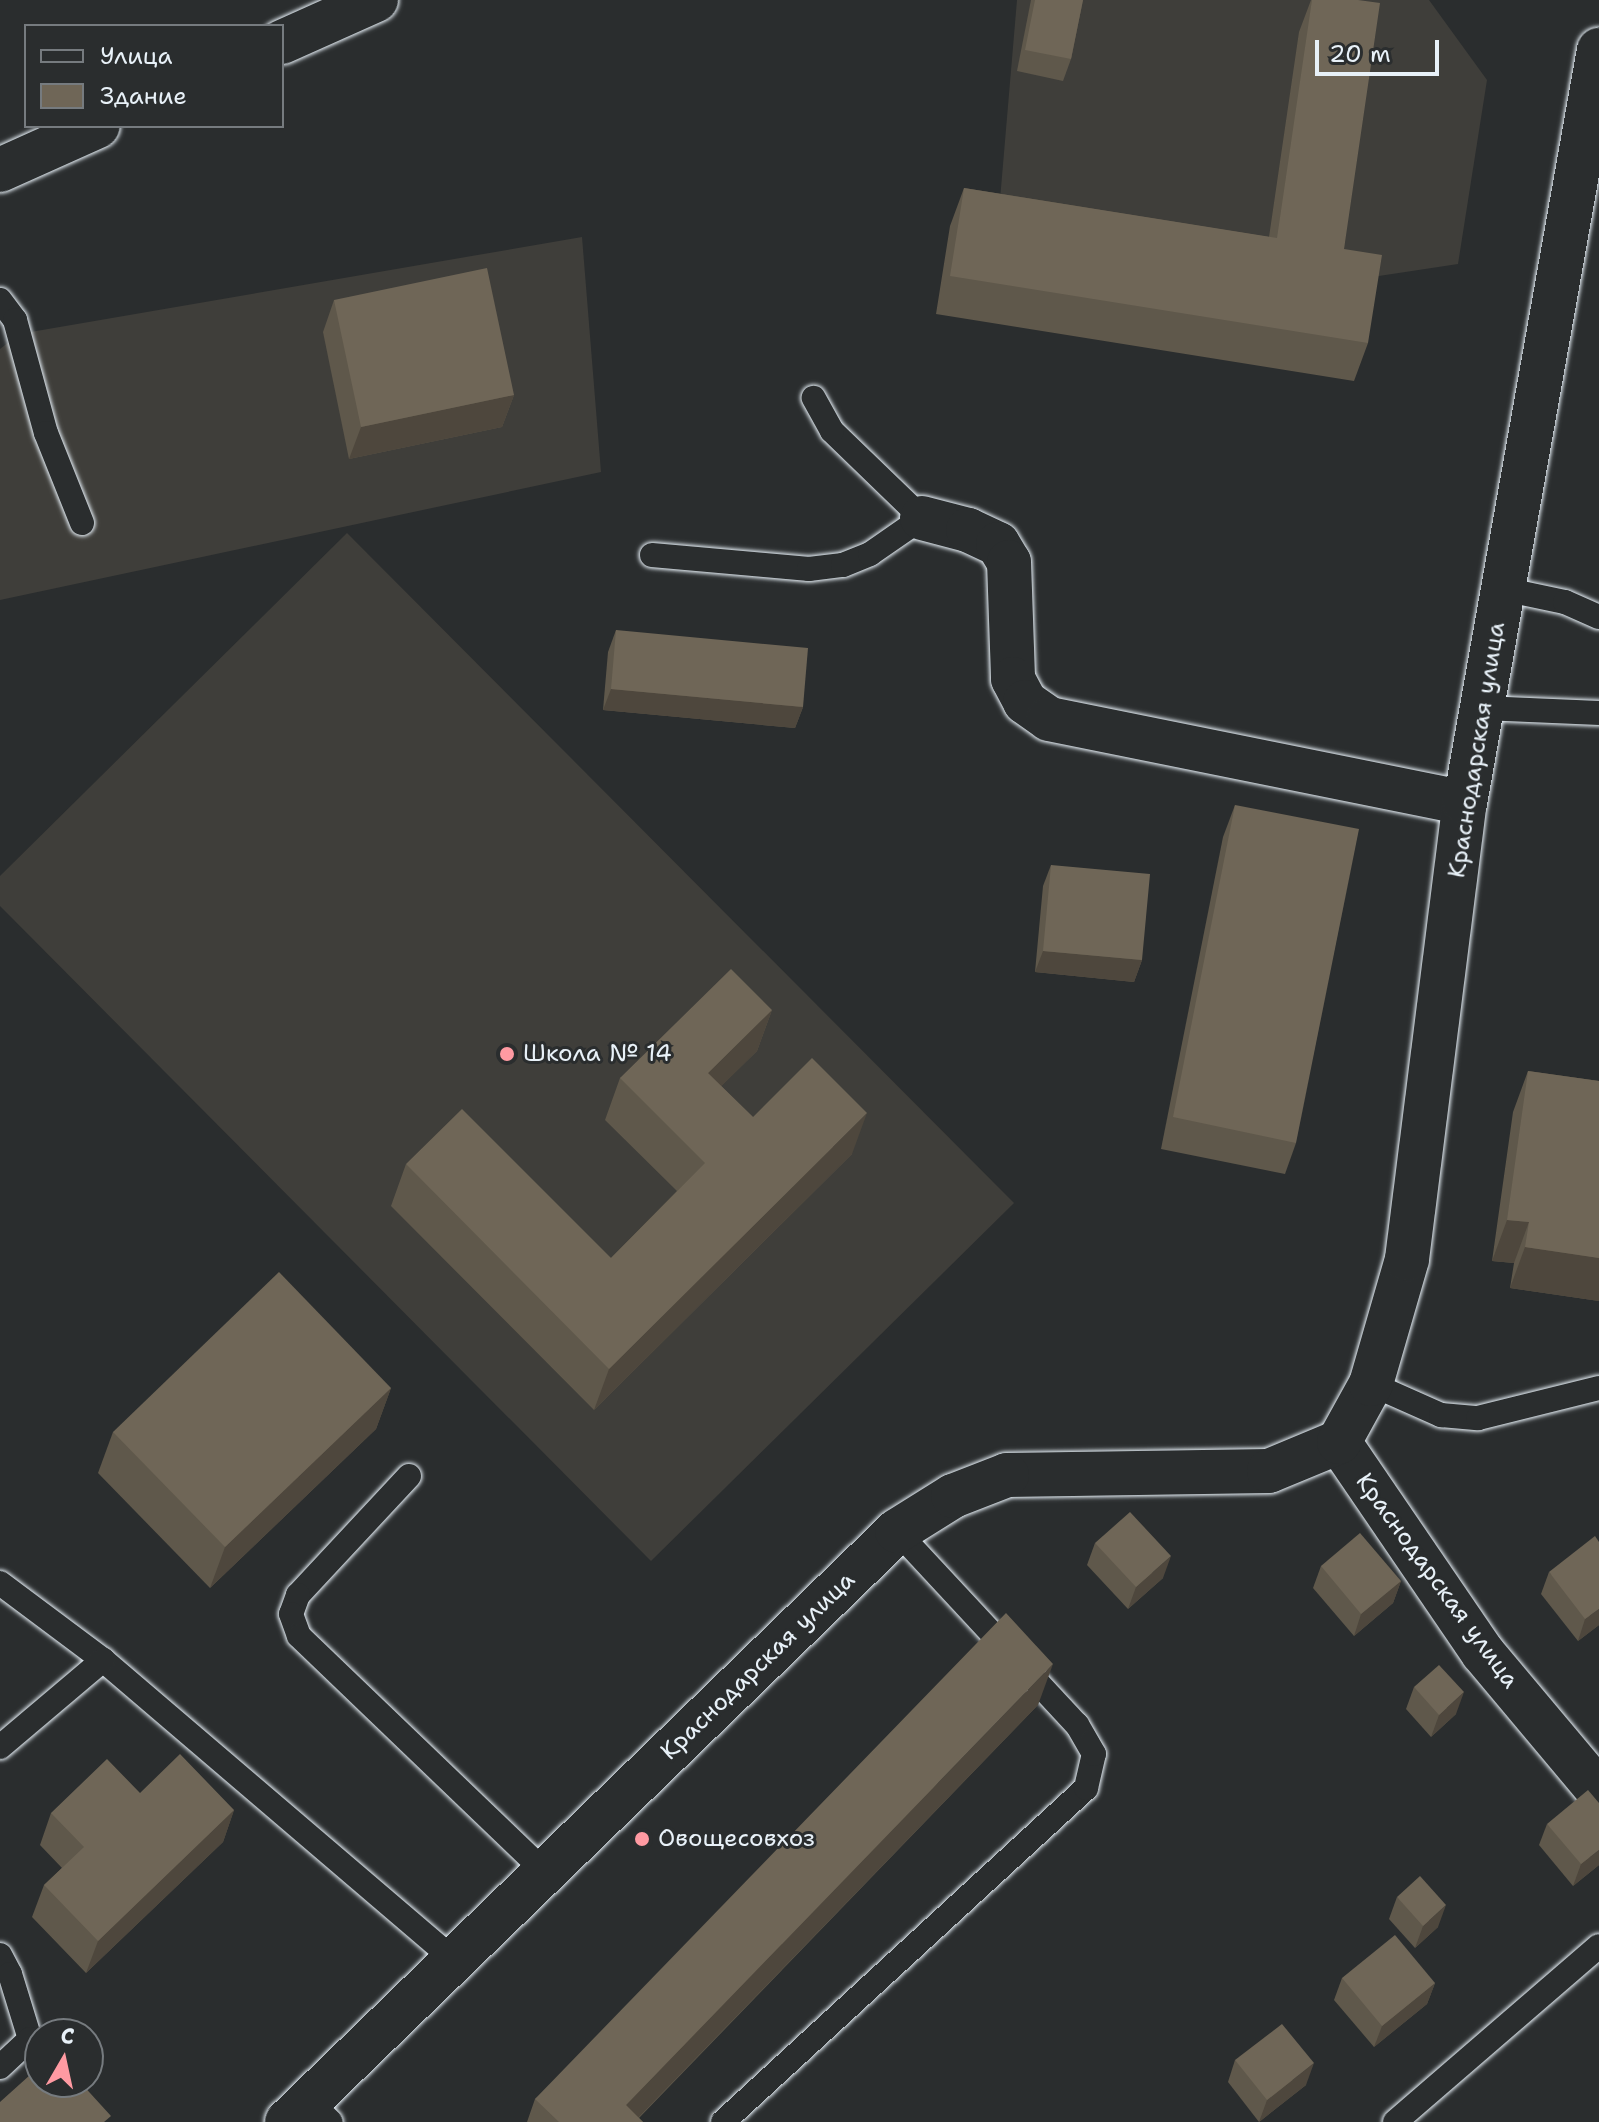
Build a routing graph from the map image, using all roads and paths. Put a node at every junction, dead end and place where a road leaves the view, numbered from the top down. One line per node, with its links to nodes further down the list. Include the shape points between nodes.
1 (376, 0): 2 (street)
2 (284, 41)
3 (1599, 50): 4 (street, Краснодарская улица)
4 (1595, 94): 12 (street, Краснодарская улица)
5 (94, 128): 6 (street)
6 (0, 170)
7 (0, 300): 10 (lane, via 15,320 46,433)
8 (814, 398): 9 (lane, via 832,431)
9 (922, 518): 11 (lane, via 870,554 832,566 809,569); 16 (street, via 998,544 1009,562 1013,679 1025,702 1049,719)
10 (82, 523)
11 (652, 555)
12 (1503, 589): 13 (lane, via 1565,602); 14 (street, Краснодарская улица)
13 (1599, 617)
14 (1483, 708): 15 (lane); 16 (street, Краснодарская улица)
15 (1599, 713)
16 (1465, 803): 17 (street, Краснодарская улица, via 1407,1259)
17 (1371, 1384): 18 (lane, via 1441,1415 1478,1418); 19 (street, Краснодарская улица)
18 (1599, 1388)
19 (1339, 1442): 21 (street, Краснодарская улица, via 1269,1471 1007,1475 953,1496); 25 (street, Краснодарская улица, via 1483,1653)
20 (409, 1476): 26 (lane, via 298,1595 291,1614 299,1636)
21 (897, 1531): 26 (street, Краснодарская улица); 34 (lane, via 1077,1725 1094,1754 1086,1788)
22 (0, 1583): 23 (lane)
23 (103, 1660): 24 (lane); 29 (lane)
24 (0, 1747)
25 (1599, 1791)
26 (545, 1872): 29 (street, Краснодарская улица)
27 (1599, 1946): 35 (lane)
28 (0, 1955): 30 (lane)
29 (454, 1960): 33 (street, Краснодарская улица)
30 (26, 2018)
31 (24, 2051): 32 (lane)
32 (0, 2067)
33 (309, 2115)
34 (723, 2122)
35 (1395, 2122)

